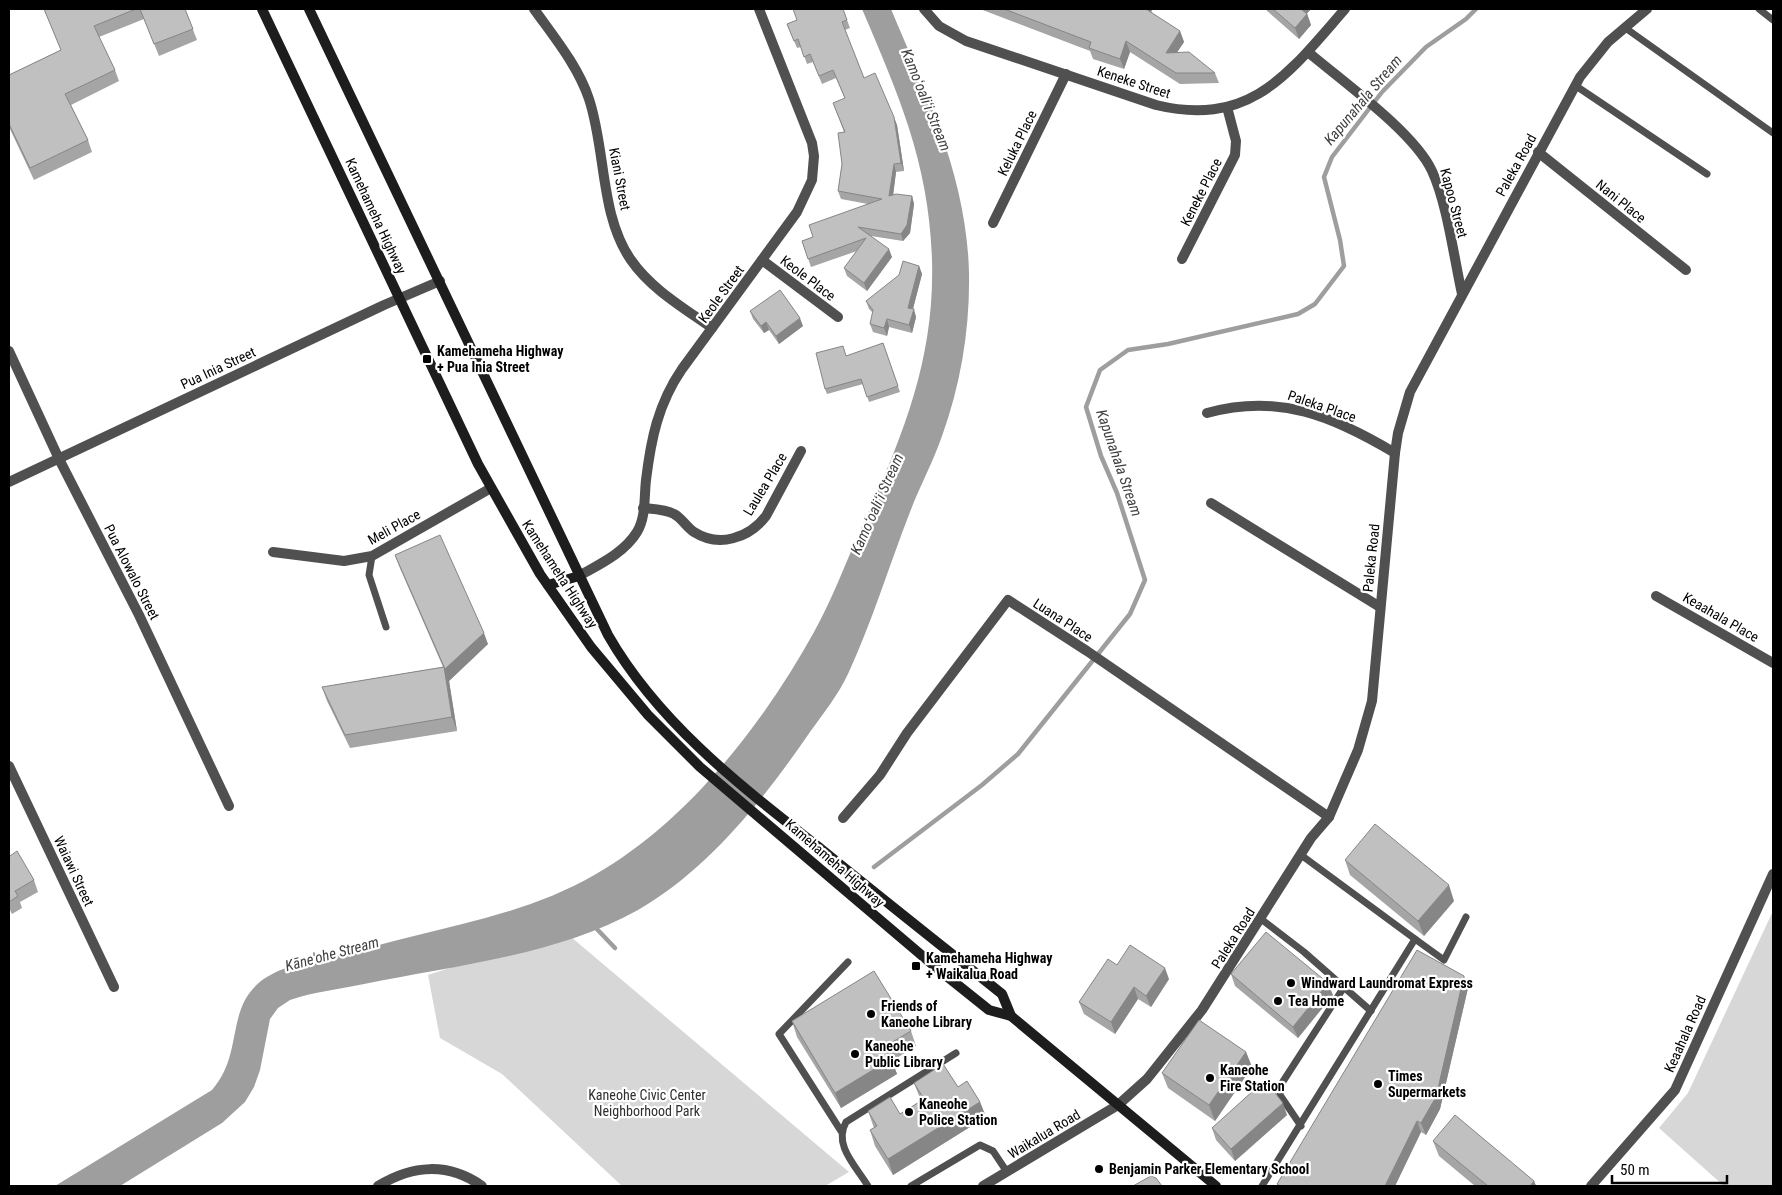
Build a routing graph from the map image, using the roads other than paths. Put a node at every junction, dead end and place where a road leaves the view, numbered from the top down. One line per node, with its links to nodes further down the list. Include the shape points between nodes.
1 (262, 9): 24 (main road, Kamehameha Highway)
2 (309, 9): 22 (main road, Kamehameha Highway)
3 (534, 9): 26 (street, Kiani Street, via 576,70 590,100 614,224 624,248 646,279)
4 (759, 9): 20 (street, Keole Street, via 808,130 814,156 812,180 804,203)
5 (924, 9): 12 (street, Keneke Street, via 939,26 956,37)
6 (1345, 9): 11 (street, Keneke Street)
7 (1647, 9): 10 (street, Paleka Road)
8 (1759, 9): 9 (lane)
9 (1773, 20)
10 (1624, 28): 13 (street, Paleka Road, via 1588,64); 15 (lane)
11 (1308, 52): 14 (street, Keneke Street, via 1270,88); 23 (street, Kapoo Street, via 1411,140 1432,169)
12 (1066, 74): 14 (street, Keneke Street, via 1171,109 1201,110); 18 (street, Keluka Place)
13 (1576, 86): 16 (street, Paleka Road); 17 (lane)
14 (1227, 106): 19 (street, Keneke Place, via 1236,141 1235,155)
15 (1773, 133)
16 (1538, 152): 21 (street, Nani Place); 23 (street, Paleka Road)
17 (1707, 174)
18 (993, 223)
19 (1182, 259)
20 (762, 260): 25 (street, Keole Place); 26 (street, Keole Street)
21 (1686, 270)
22 (440, 282): 24 (street, Pua Inia Street); 38 (main road, Kamehameha Highway)
23 (1462, 294): 30 (street, Paleka Road, via 1410,392)
24 (400, 298): 31 (street, Pua Inia Street); 33 (main road, Kamehameha Highway)
25 (838, 317)
26 (712, 328): 35 (street, Keole Street, via 673,382 660,410 652,435)
27 (9, 351): 31 (street, Pua Alowalo Street)
28 (1207, 413): 30 (street, Paleka Place, via 1234,405 1279,405 1327,419)
29 (801, 451): 35 (street, Laulea Place, via 766,516 742,536 723,540 704,537 671,513)
30 (1395, 453): 41 (street, Paleka Road)
31 (59, 458): 32 (street, Pua Inia Street); 45 (street, Pua Alowalo Street, via 139,615)
32 (9, 482)
33 (491, 488): 37 (street, Meli Place); 39 (main road, Kamehameha Highway)
34 (1211, 503): 41 (street)
35 (643, 508): 38 (street, Keole Street, via 644,518 631,540)
36 (273, 552): 37 (street, Meli Place, via 344,561)
37 (372, 556): 42 (lane, via 369,575)
38 (580, 576): 39 (main road); 57 (main road, Kamehameha Highway, via 608,635 635,678 660,707 765,805 1002,994)
39 (548, 585): 57 (main road, Kamehameha Highway, via 619,682 700,767 938,970 989,1010)
40 (1656, 596): 43 (street, Keaahala Place)
41 (1380, 607): 46 (street, Paleka Road, via 1372,701 1358,750)
42 (386, 627)
43 (1773, 663)
44 (9, 766): 54 (street, Waiawi Street)
45 (229, 806)
46 (1329, 817): 47 (street, Luana Place, via 1008,600 907,733 880,775); 48 (street, Paleka Road)
47 (843, 818)
48 (1301, 855): 51 (street, Paleka Road); 52 (lane)
49 (1773, 874): 70 (street, Keaahala Road, via 1675,1090)
50 (1466, 917): 52 (lane, via 1444,960)
51 (1261, 919): 55 (lane); 59 (street, Paleka Road, via 1196,1018 1147,1080)
52 (1415, 939): 56 (lane)
53 (848, 962): 61 (lane, via 779,1034)
54 (114, 987)
55 (1344, 987): 56 (lane); 60 (lane, via 1282,1084 1280,1095)
56 (1371, 1011): 60 (lane)
57 (1011, 1016): 59 (main road, Kamehameha Highway)
58 (956, 1053): 61 (lane, via 850,1119)
59 (1118, 1104): 62 (street, Waikalua Road); 68 (main road, Kamehameha Highway)
60 (1301, 1126): 69 (lane)
61 (841, 1131): 65 (lane, via 844,1148)
62 (1007, 1172): 66 (lane, via 993,1151 980,1145); 67 (street, Waikalua Road)
63 (378, 1186): 64 (street, via 400,1174 436,1168 460,1173)
64 (482, 1186)
65 (868, 1186)
66 (911, 1186)
67 (985, 1186)
68 (1216, 1186)
69 (1262, 1186)
70 (1591, 1186)

